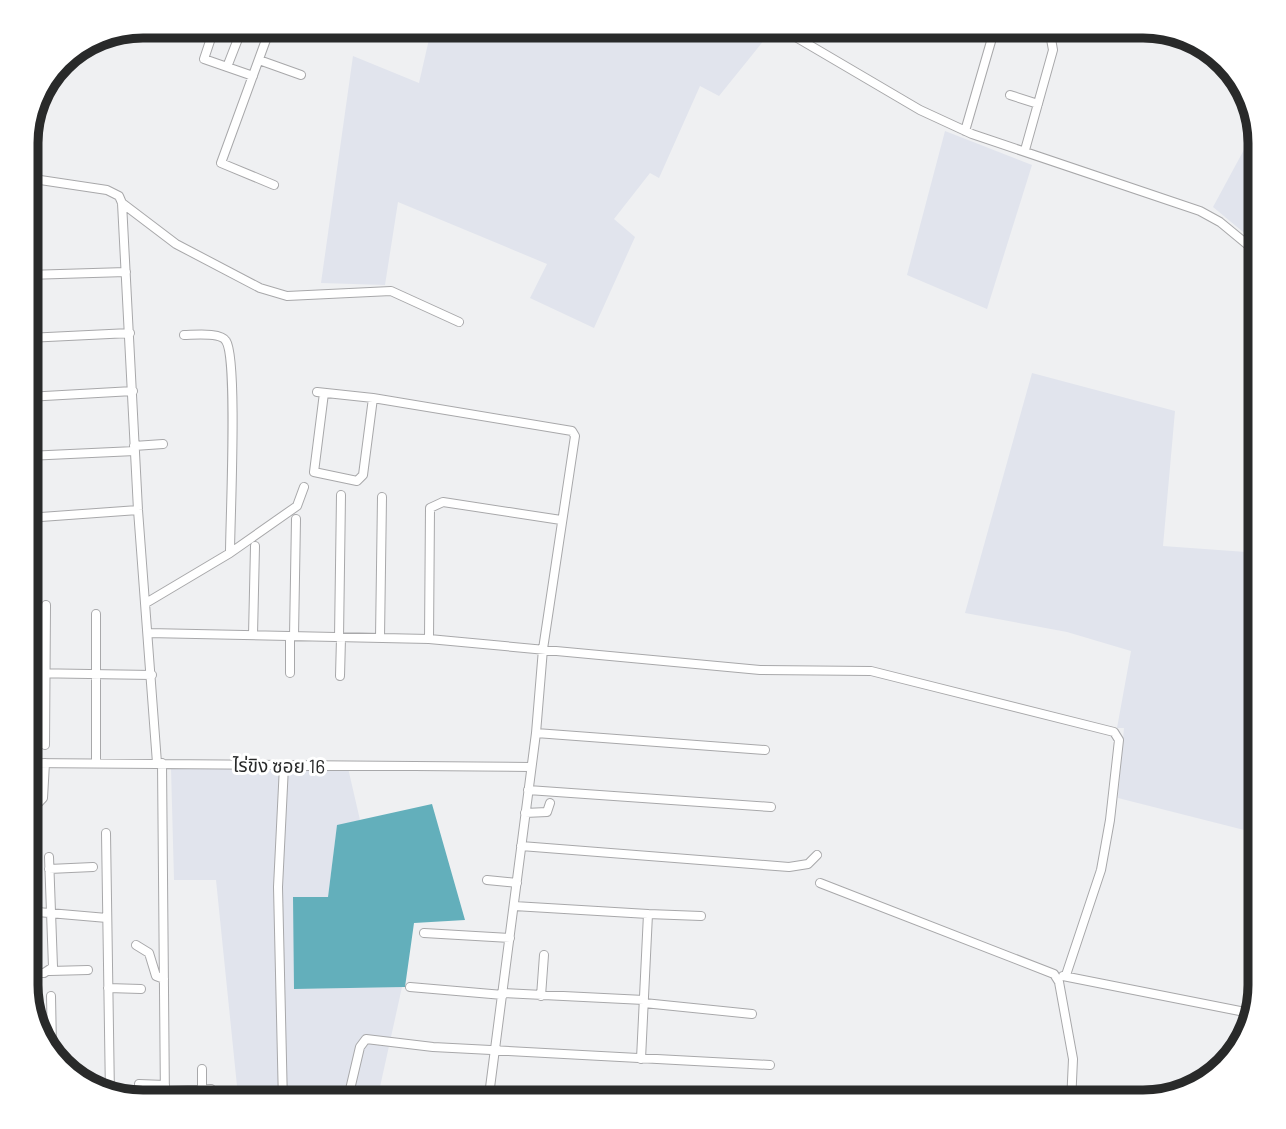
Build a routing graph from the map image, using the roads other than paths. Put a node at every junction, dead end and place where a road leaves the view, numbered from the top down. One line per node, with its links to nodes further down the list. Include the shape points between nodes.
1 (211, 39): 8 (street, via 204,59)
2 (238, 39): 8 (street)
3 (266, 39): 7 (street)
4 (799, 39): 13 (street)
5 (992, 39): 13 (street)
6 (1051, 39): 12 (street)
7 (259, 60): 9 (street); 10 (street)
8 (227, 67): 10 (street)
9 (301, 75)
10 (253, 76): 16 (street, via 221,163)
11 (1010, 95): 12 (street)
12 (1038, 104): 14 (street)
13 (965, 131): 14 (street)
14 (1024, 150): 18 (street, via 1200,211)
15 (39, 180): 17 (street, via 107,190)
16 (274, 185)
17 (122, 203): 19 (street); 21 (street, via 176,244 260,289 288,296 390,291)
18 (1247, 244)
19 (126, 272): 20 (street); 22 (street)
20 (39, 275)
21 (459, 322)
22 (130, 333): 24 (street); 25 (street)
23 (184, 335): 39 (street, via 220,337 227,342)
24 (39, 337)
25 (133, 391): 26 (street); 29 (street)
26 (39, 396)
27 (373, 398): 27 (street, via 321,393 314,472 357,481 363,475); 37 (street, via 574,433)
28 (163, 444): 29 (street)
29 (135, 449): 30 (street); 34 (street)
30 (39, 455)
31 (304, 487): 39 (street, via 297,506)
32 (341, 495): 46 (street)
33 (382, 497): 47 (street)
34 (138, 510): 35 (street); 40 (street)
35 (39, 517)
36 (296, 519): 45 (street)
37 (561, 520): 48 (street, via 433,504); 49 (street)
38 (256, 545): 44 (street)
39 (230, 553): 40 (street)
40 (146, 603): 43 (street)
41 (46, 605): 51 (street)
42 (96, 614): 52 (street)
43 (148, 633): 44 (street); 54 (street)
44 (253, 635): 45 (street)
45 (292, 636): 46 (street); 53 (street)
46 (340, 638): 47 (street); 55 (street)
47 (380, 638): 48 (street)
48 (429, 639): 49 (street)
49 (543, 649): 56 (street); 92 (street, via 760,670 871,671 1114,733 1119,740 1101,870)
50 (39, 673): 51 (street)
51 (46, 673): 52 (street); 57 (street)
52 (97, 673): 54 (street); 59 (street)
53 (290, 673)
54 (152, 675): 62 (street)
55 (340, 676)
56 (536, 733): 58 (street); 64 (street)
57 (45, 745)
58 (765, 750)
59 (96, 762): 61 (street, ไร่ขิง ซอย 16); 62 (street, ไร่ขิง ซอย 16)
60 (39, 763): 61 (street, ไร่ขิง ซอย 16)
61 (45, 763): 67 (street)
62 (160, 763): 63 (street, ไร่ขิง ซอย 16); 93 (street)
63 (284, 766): 64 (street, ไร่ขิง ซอย 16); 111 (street, via 278,887)
64 (531, 767): 65 (street)
65 (528, 790): 68 (street); 69 (street)
66 (550, 803): 69 (street, via 547,811)
67 (39, 804)
68 (771, 807)
69 (526, 813): 71 (street)
70 (106, 833): 84 (street)
71 (522, 846): 72 (street, via 789,867 808,864); 77 (street)
72 (817, 855)
73 (49, 857): 75 (street)
74 (93, 867): 75 (street)
75 (49, 869): 81 (street)
76 (487, 880): 77 (street)
77 (517, 883): 79 (street)
78 (820, 883): 92 (street)
79 (514, 906): 82 (street); 86 (street)
80 (39, 910): 81 (street)
81 (51, 914): 84 (street); 90 (street)
82 (648, 914): 83 (street); 100 (street)
83 (701, 915)
84 (107, 918): 95 (street)
85 (424, 933): 86 (street)
86 (510, 938): 97 (street)
87 (136, 945): 93 (street, via 149,953 156,976)
88 (544, 955): 99 (street)
89 (88, 970): 90 (street)
90 (50, 971): 91 (street)
91 (39, 972)
92 (1062, 977): 101 (street); 114 (street, via 1073,1059)
93 (164, 979): 110 (street)
94 (410, 986): 97 (street)
95 (108, 988): 96 (street); 108 (street)
96 (141, 989)
97 (503, 994): 99 (street); 104 (street)
98 (51, 996): 103 (street)
99 (541, 996): 100 (street)
100 (644, 1001): 102 (street); 105 (street)
101 (1243, 1012)
102 (752, 1014)
103 (52, 1036)
104 (496, 1050): 105 (street); 112 (street, via 366,1040 359,1047); 113 (street)
105 (641, 1059): 106 (street)
106 (770, 1065)
107 (202, 1069): 110 (street, via 206,1089)
108 (110, 1084)
109 (139, 1084): 110 (street)
110 (165, 1088)
111 (283, 1090)
112 (350, 1090)
113 (490, 1090)
114 (1072, 1090)

